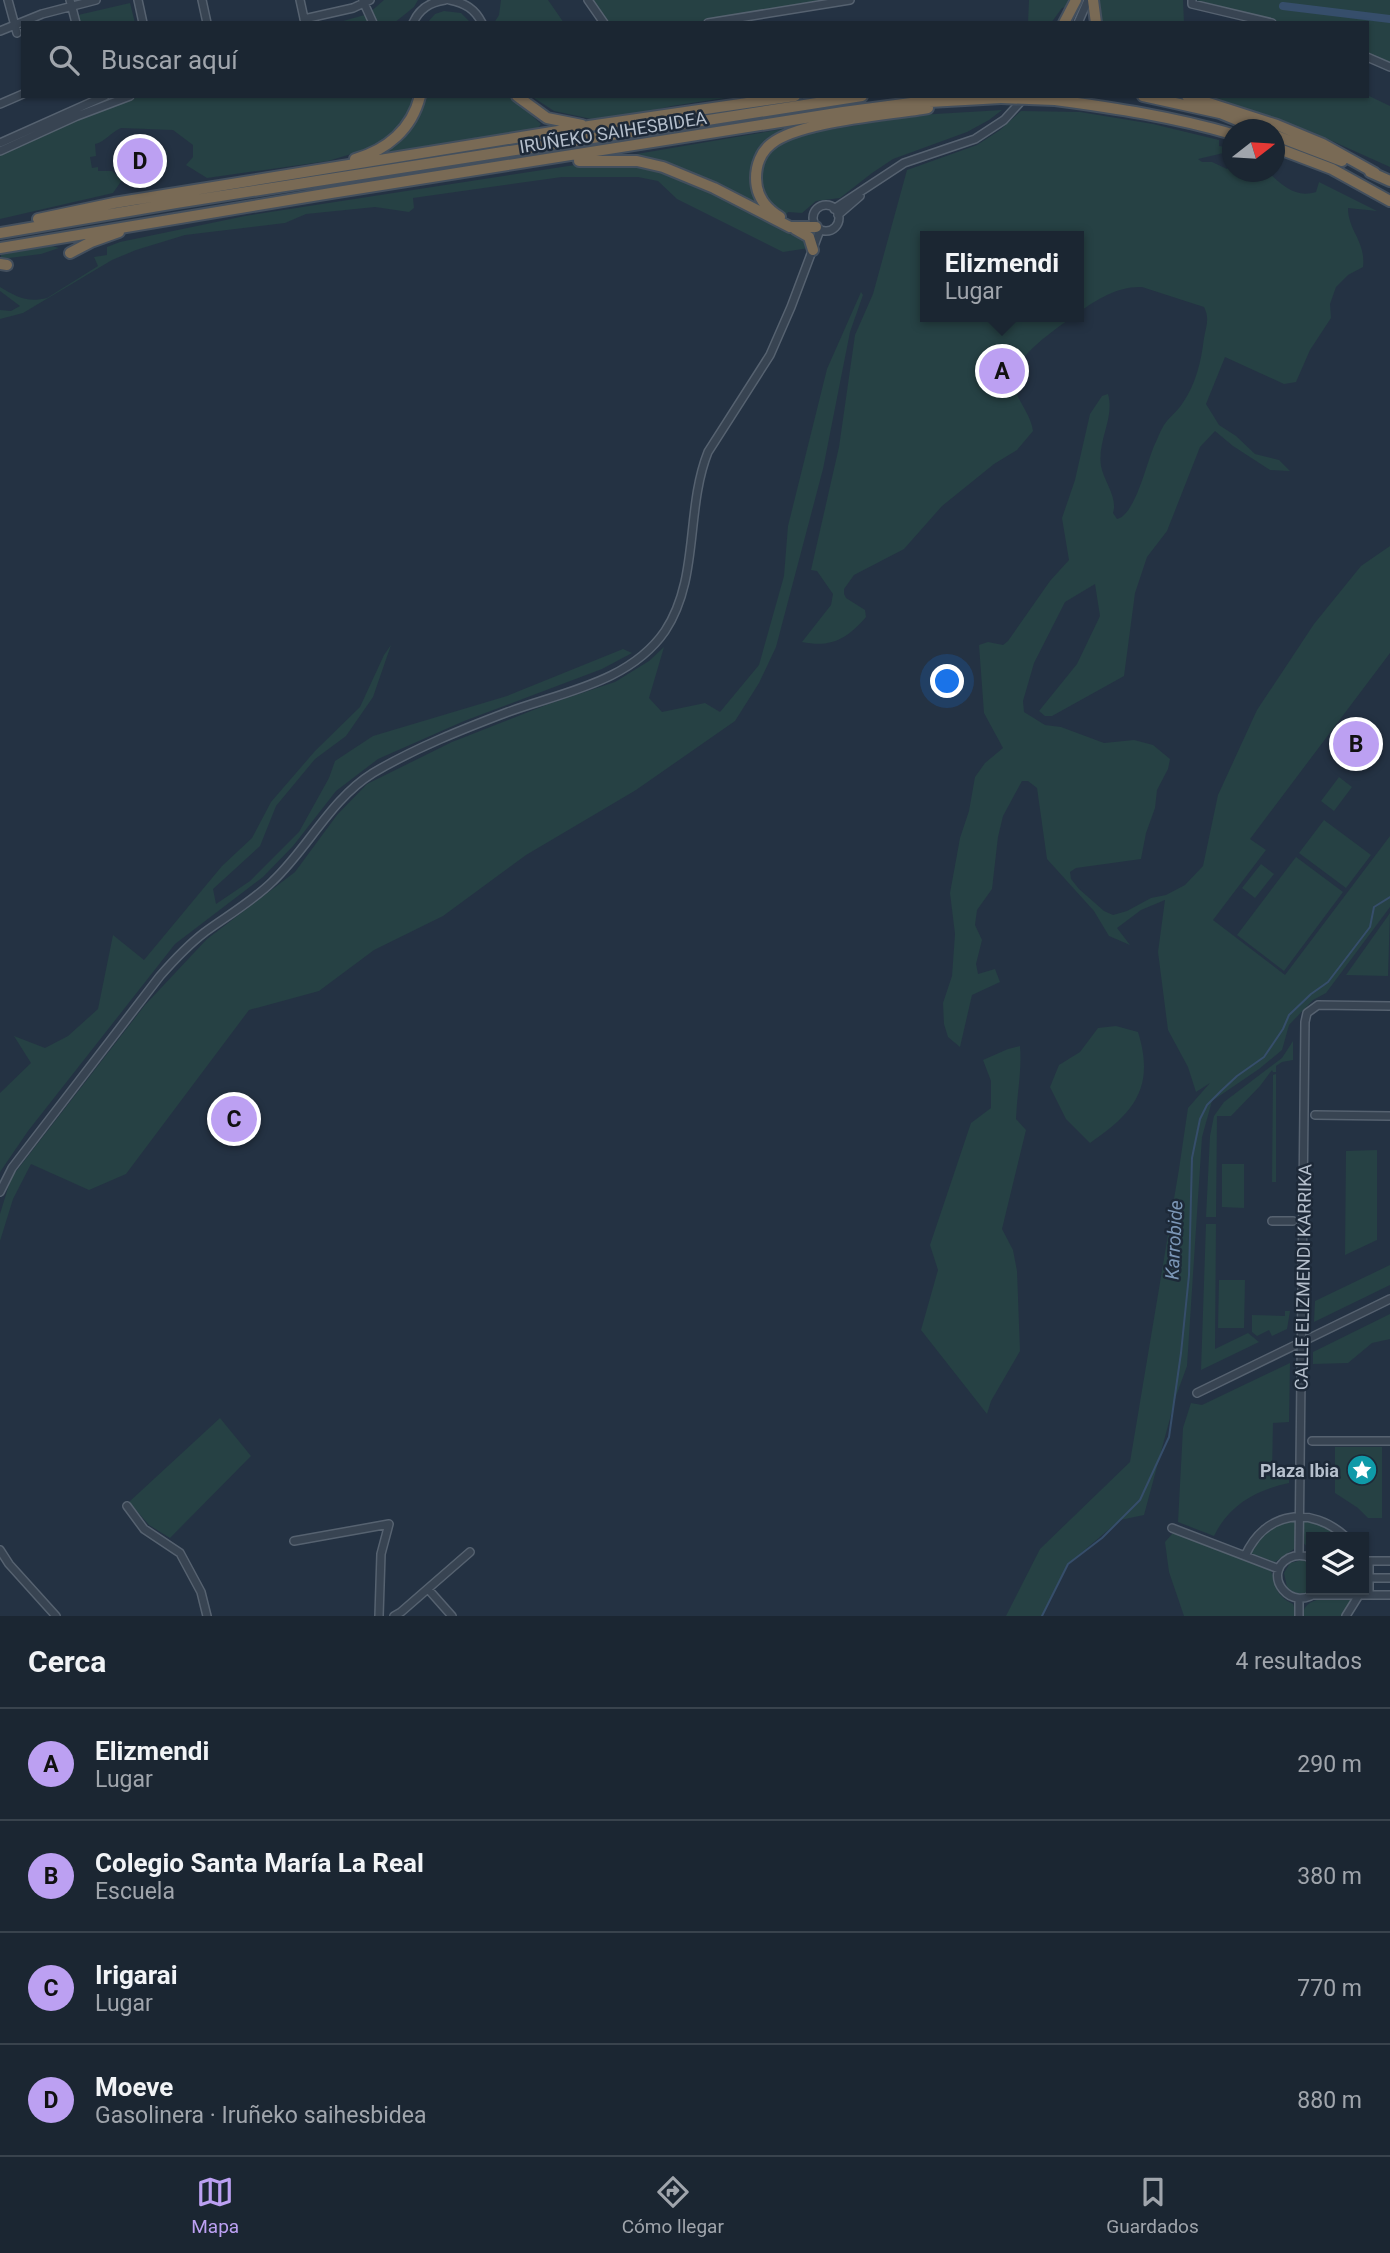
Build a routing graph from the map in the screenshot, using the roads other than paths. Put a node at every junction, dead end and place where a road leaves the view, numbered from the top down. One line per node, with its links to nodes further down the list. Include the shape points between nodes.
1 (8, 0): 33 (street)
2 (96, 0): 15 (street)
3 (138, 0): 22 (street)
4 (202, 0): 23 (street)
5 (300, 0): 24 (street)
6 (445, 0): 16 (street)
7 (450, 0): 17 (street)
8 (463, 0): 17 (street)
9 (588, 0): 27 (street)
10 (850, 0): 28 (street)
11 (1076, 0): 29 (highway)
12 (1088, 0): 30 (street); 31 (highway)
13 (365, 1): 24 (street); 25 (street)
14 (1192, 2): 32 (street)
15 (71, 3): 19 (street); 21 (street)
16 (425, 4): 18 (street)
17 (472, 9): 26 (street)
18 (414, 20)
19 (21, 21)
20 (21, 21): 33 (street)
21 (76, 21)
22 (143, 21)
23 (207, 21)
24 (305, 21)
25 (372, 21)
26 (481, 21)
27 (603, 21)
28 (720, 21)
29 (1065, 21)
30 (1079, 21)
31 (1095, 21)
32 (1264, 21)
33 (13, 24): 34 (street); 35 (street)
34 (0, 31)
35 (17, 33)
36 (1369, 58): 37 (street)
37 (1390, 67)
38 (21, 95): 50 (street)
39 (101, 98): 55 (street)
40 (125, 98): 56 (street)
41 (419, 98): 58 (highway, via 411,121 384,148)
42 (520, 98): 52 (highway, via 547,118)
43 (781, 98): 52 (highway)
44 (849, 98): 68 (highway, IRUÑEKO SAIHESBIDEA)
45 (1001, 98): 49 (highway, IRUÑEKO SAIHESBIDEA); 53 (highway, IRUÑEKO SAIHESBIDEA, bridge, via 1055,100 1177,119)
46 (1023, 98): 63 (street, via 1004,120 975,139 904,163)
47 (1152, 98): 51 (highway)
48 (1193, 98): 60 (highway, via 1312,139)
49 (981, 99): 59 (highway, IRUÑEKO SAIHESBIDEA, via 842,112); 66 (highway, via 814,128 783,136 770,145 756,169 756,188 765,205 788,221)
50 (0, 104)
51 (1234, 119)
52 (589, 126): 58 (highway)
53 (1222, 131)
54 (1285, 139): 60 (highway)
55 (0, 143)
56 (0, 151)
57 (1285, 151): 62 (highway, via 1332,169)
58 (317, 170): 65 (highway)
59 (475, 171): 64 (highway, IRUÑEKO SAIHESBIDEA); 67 (highway, via 512,171 589,160 637,161 688,176)
60 (1375, 173): 61 (highway)
61 (1390, 181)
62 (1390, 202)
63 (836, 212): 66 (street, via 836,226); 66 (street, via 825,205 819,207)
64 (134, 225): 69 (highway, IRUÑEKO SAIHESBIDEA); 71 (highway)
65 (0, 227)
66 (819, 227): 67 (highway); 70 (street); 72 (street)
67 (793, 228): 70 (highway, via 808,237)
68 (0, 233)
69 (0, 248)
70 (813, 250): 72 (street)
71 (71, 253)
72 (805, 272): 76 (street, via 770,355 705,460 696,486 686,579 664,632 642,656 616,674 433,744 356,786 270,884 180,953 12,1168)
73 (1390, 1006): 80 (street, CALLE ELIZMENDI KARRIKA, via 1318,1006 1307,1013)
74 (1315, 1115): 75 (street)
75 (1390, 1116)
76 (0, 1192)
77 (1272, 1221): 78 (street, CALLE ELIZMENDI KARRIKA)
78 (1293, 1221)
79 (1390, 1299): 80 (street)
80 (1302, 1342): 81 (street); 85 (street, CALLE ELIZMENDI KARRIKA)
81 (1197, 1393)
82 (1312, 1441): 83 (street)
83 (1390, 1441)
84 (127, 1506): 106 (street, via 144,1529 180,1553 201,1592)
85 (1301, 1517): 87 (street, via 1328,1523); 91 (street, CALLE ELIZMENDI KARRIKA); 92 (street, via 1268,1525)
86 (1172, 1528): 92 (street)
87 (1340, 1532)
88 (294, 1541): 107 (street, via 389,1524 381,1554)
89 (0, 1550): 105 (street)
90 (470, 1552): 99 (street)
91 (1299, 1555): 93 (street); 96 (street, via 1287,1559)
92 (1245, 1556): 96 (street)
93 (1306, 1557)
94 (1390, 1561): 95 (street)
95 (1369, 1562)
96 (1279, 1569): 104 (street, via 1281,1590)
97 (1369, 1578): 98 (street)
98 (1390, 1578)
99 (428, 1589): 108 (street); 109 (street)
100 (1310, 1595): 104 (street)
101 (1359, 1595): 111 (street)
102 (1369, 1595): 103 (street)
103 (1390, 1595)
104 (1299, 1600): 110 (street)
105 (56, 1616)
106 (206, 1616)
107 (379, 1616)
108 (395, 1616)
109 (452, 1616)
110 (1299, 1616)
111 (1346, 1616)

